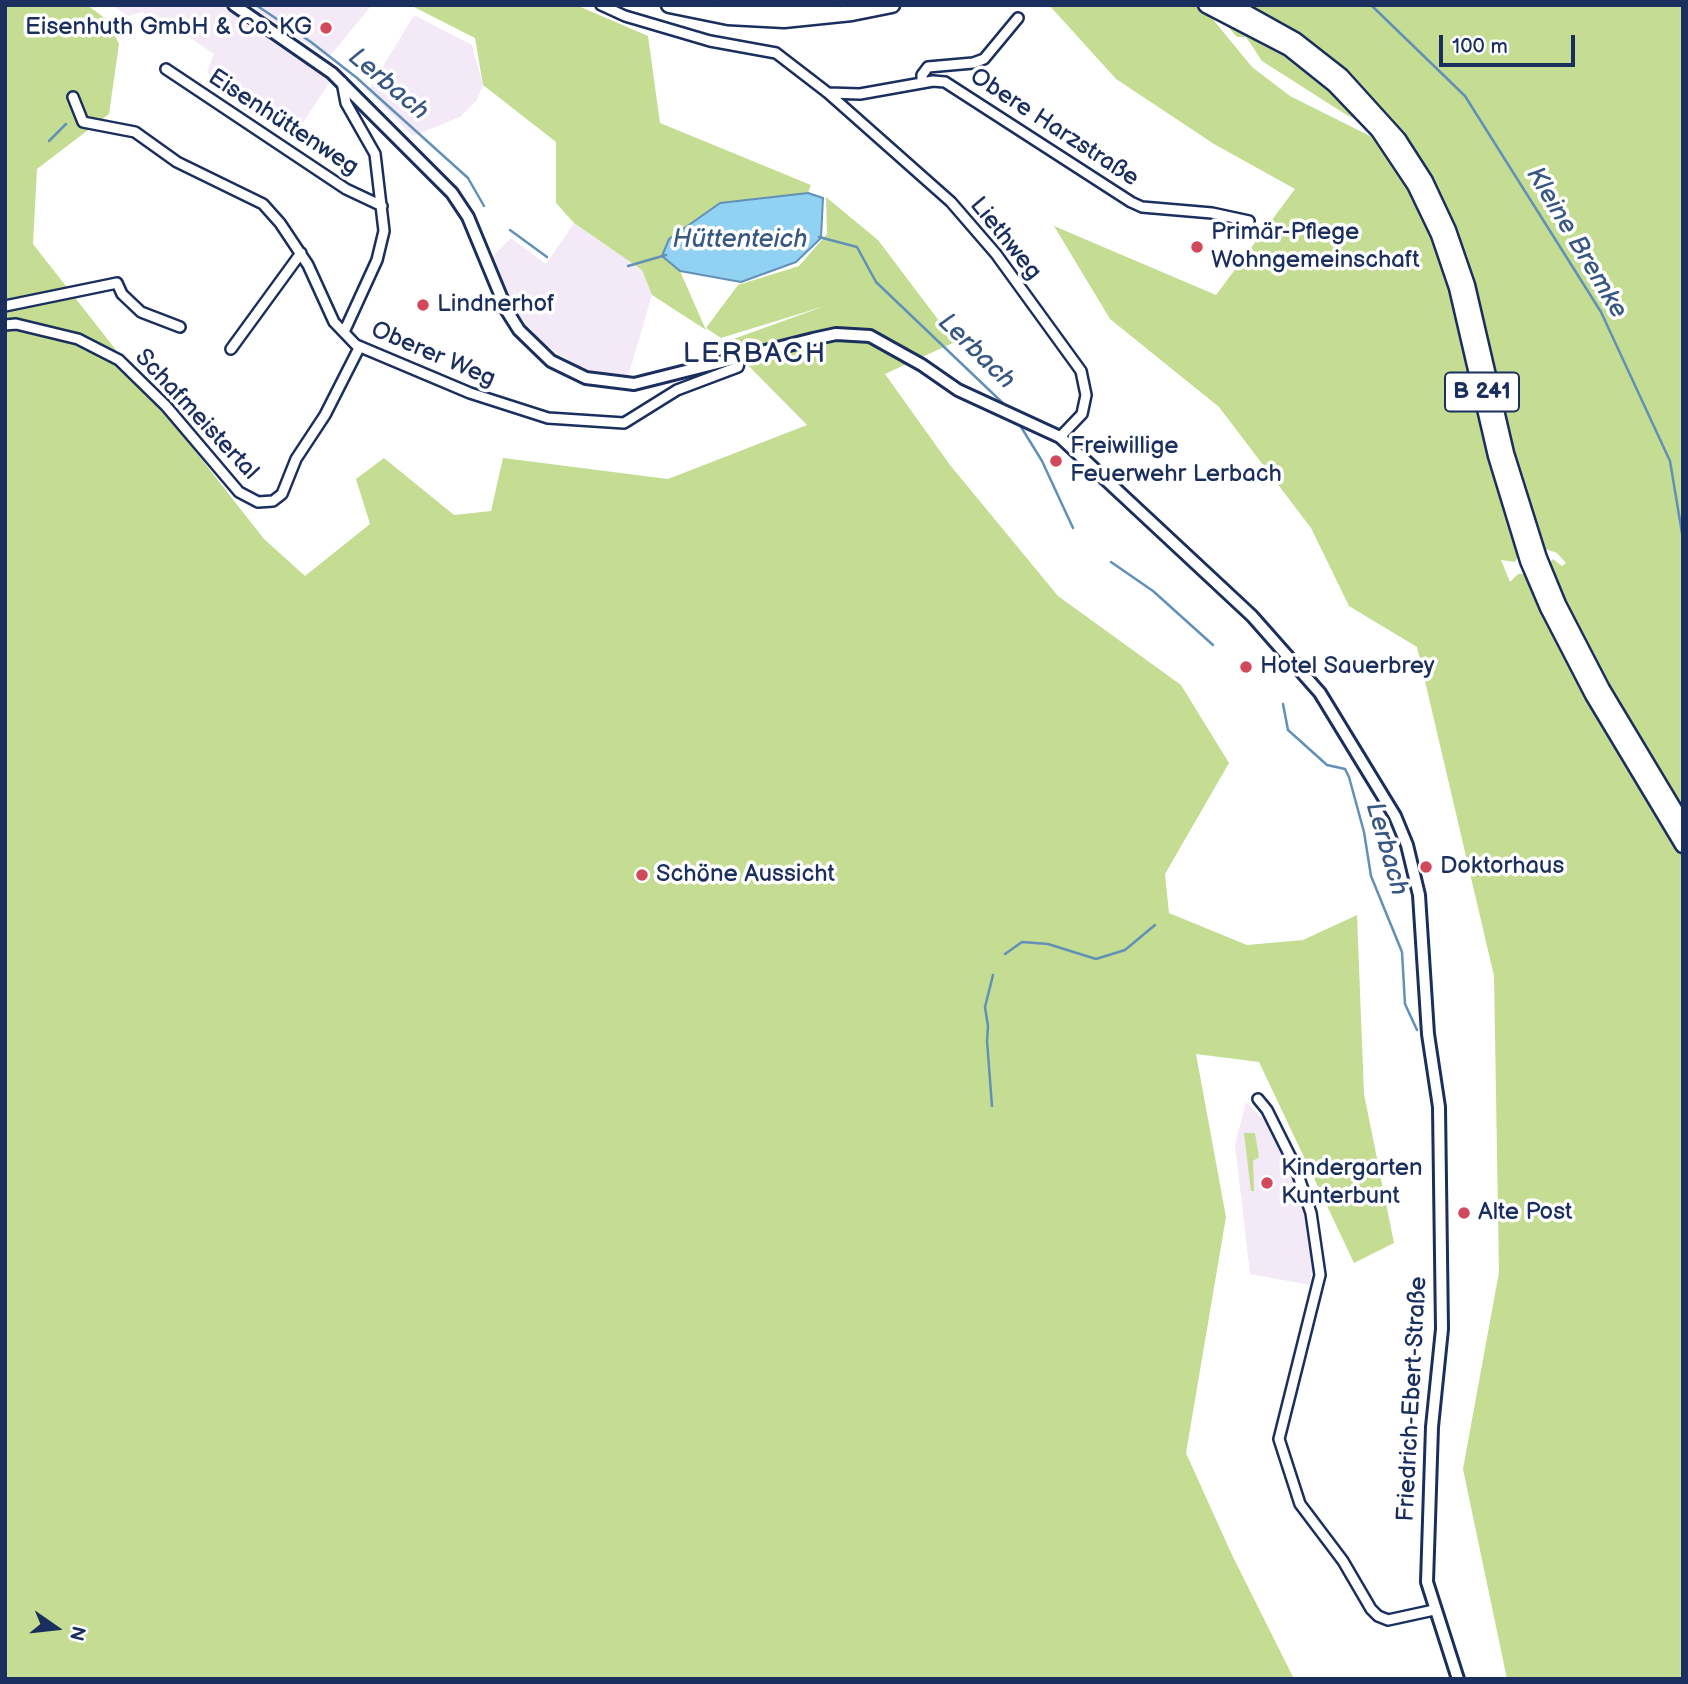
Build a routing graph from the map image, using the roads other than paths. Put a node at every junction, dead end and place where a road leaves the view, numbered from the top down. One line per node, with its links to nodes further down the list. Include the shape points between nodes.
1 (234, 5): 11 (street, Friedrich-Ebert-Straße)
2 (601, 5): 13 (street, via 710,41 776,53)
3 (669, 5): 6 (main road, via 784,20)
4 (721, 5): 5 (main road, via 783,9)
5 (832, 5)
6 (892, 5)
7 (1206, 5): 27 (main road, B 241, via 1289,48 1335,84 1379,131 1415,186 1439,235 1457,288 1496,456 1528,561 1593,695)
8 (1232, 5): 26 (main road, B 241, via 1295,40 1341,76 1398,139 1425,181 1467,285 1506,453 1539,558 1596,678)
9 (1017, 18): 12 (street, Obere Harzstraße, via 984,58 928,67)
10 (166, 69): 15 (street, Eisenhüttenweg, via 346,189)
11 (342, 82): 15 (street, via 346,103 374,149); 24 (street, Friedrich-Ebert-Straße, via 452,193 468,217 507,311 519,330 551,361 586,378 626,384 645,383)
12 (922, 82): 13 (street, Obere Harzstraße, via 886,91); 16 (street, Obere Harzstraße, via 945,82 962,90 1142,207)
13 (828, 93): 25 (street, Liethweg, via 951,201 996,254 1080,371 1086,395 1082,414)
14 (73, 97): 17 (street, Oberer Weg, via 83,122 135,132 177,162 263,204)
15 (382, 206): 21 (street, via 379,256)
16 (1248, 221)
17 (301, 253): 21 (street, Oberer Weg, via 328,313); 22 (street)
18 (5, 306): 20 (street, Schafmeistertal, via 117,283 141,312)
19 (5, 325): 23 (street, Schafmeistertal, via 78,339 119,360 158,397 239,492 258,502 273,501 282,494)
20 (180, 327)
21 (344, 332): 24 (street, Oberer Weg, via 360,347 494,402 548,418 596,424 633,419 677,390 738,367)
22 (231, 349)
23 (358, 350)
24 (741, 356): 25 (street, Friedrich-Ebert-Straße, via 836,334 870,336 958,390)
25 (1059, 437): 29 (street, Friedrich-Ebert-Straße, via 1277,642 1330,708 1395,816 1407,845 1420,908 1428,1034 1439,1107 1442,1329 1426,1541 1427,1582)
26 (1683, 824)
27 (1683, 845)
28 (1258, 1099): 29 (street, via 1295,1166 1311,1213 1320,1275 1279,1439 1300,1504 1378,1616 1388,1620)
29 (1434, 1610): 30 (street, Friedrich-Ebert-Straße)
30 (1458, 1679)

